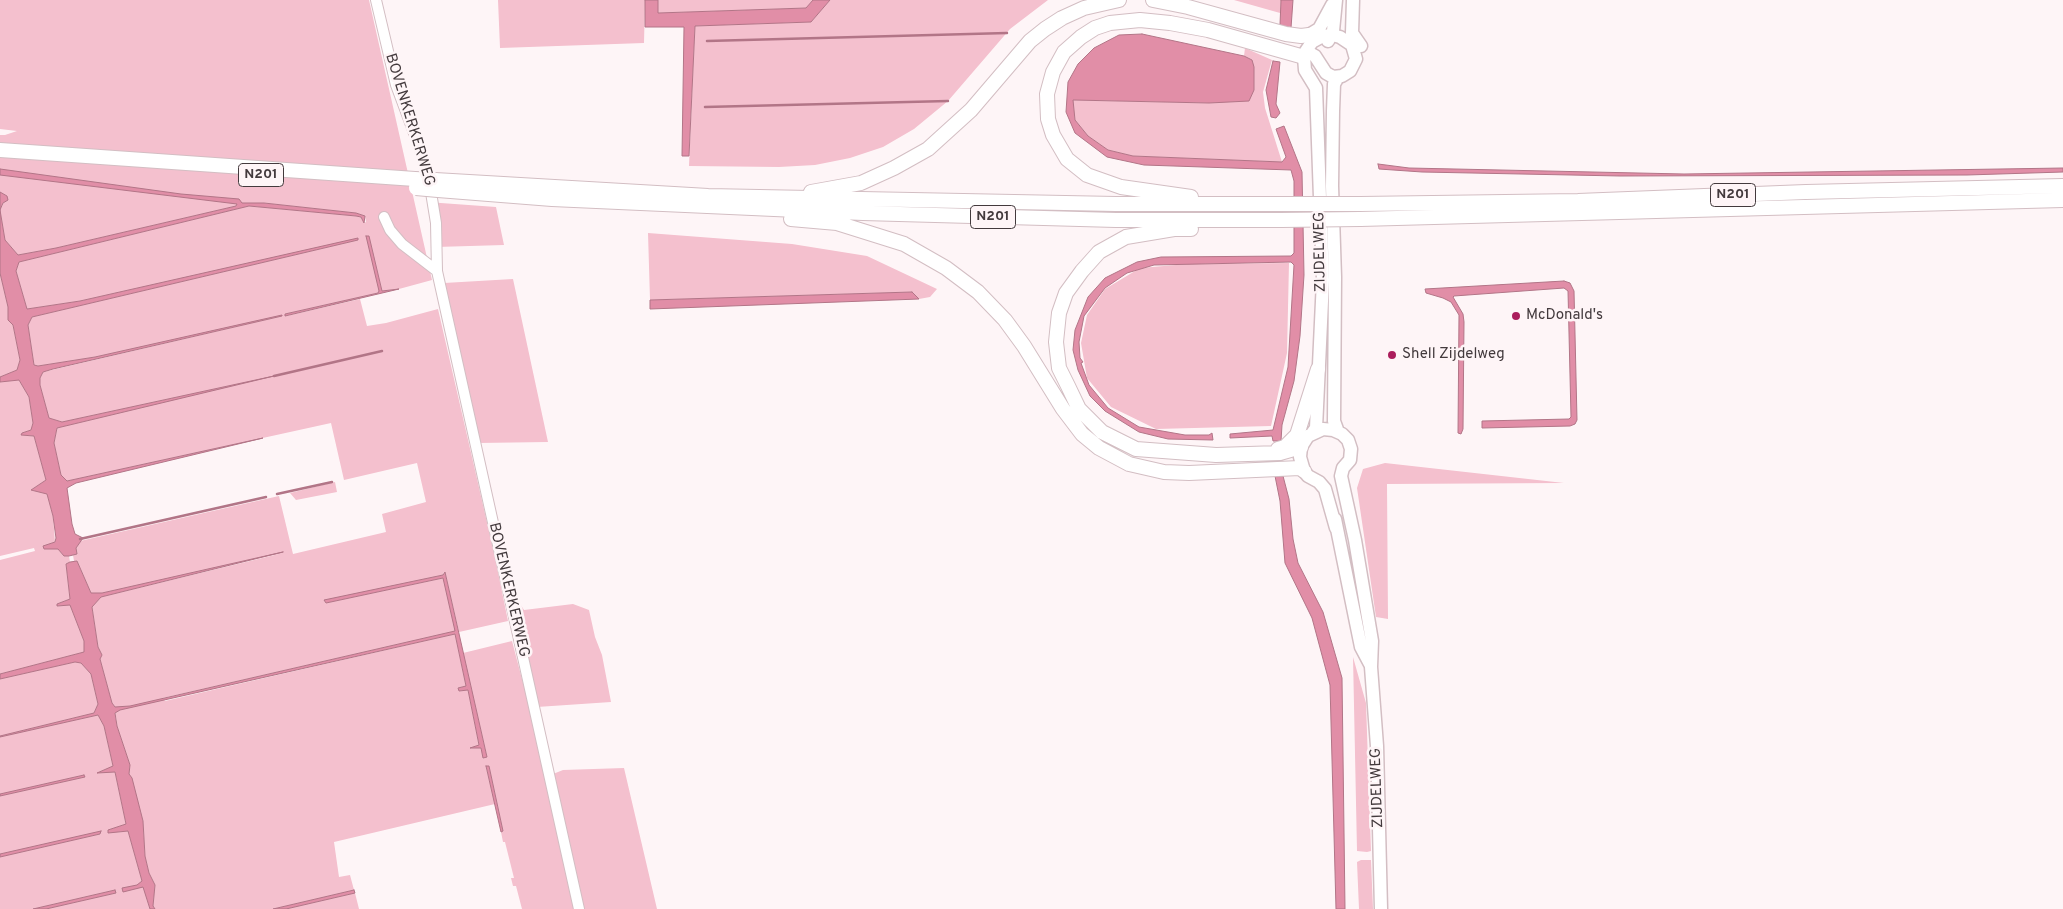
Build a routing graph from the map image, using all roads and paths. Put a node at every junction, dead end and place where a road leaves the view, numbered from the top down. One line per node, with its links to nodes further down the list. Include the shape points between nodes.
1 (376, 0): 17 (street, BOVENKERKERWEG, via 396,85 427,168 436,223)
2 (1119, 0): 13 (highway, N201, via 1084,8 1045,29 1030,41 950,130 928,149 894,168 861,182 824,191 753,194)
3 (1153, 0): 7 (highway, via 1301,36)
4 (1335, 0): 7 (main road); 7 (main road, via 1319,29)
5 (1353, 0): 6 (main road, via 1345,29)
6 (1351, 39): 7 (main road); 9 (main road, via 1359,63 1356,78)
7 (1313, 49): 8 (main road, via 1307,73); 9 (main road, via 1326,73); 14 (highway, N201, via 1244,40 1170,23 1140,20 1095,28 1064,52 1053,72 1047,94 1048,119 1053,135 1067,159 1087,175 1121,187)
8 (1317, 82): 9 (main road); 18 (main road, ZIJDELWEG, via 1323,280)
9 (1339, 82): 19 (main road, ZIJDELWEG, via 1332,186 1334,421)
10 (0, 150): 13 (highway, N201, bridge, via 133,158 436,185)
11 (2063, 186): 14 (highway, N201, bridge, via 1578,201)
12 (2063, 200): 16 (highway, N201, bridge)
13 (706, 201): 14 (highway, N201); 16 (highway, N201, via 1116,220); 23 (highway, N201, via 767,216 837,223 904,244 946,268 978,292 998,313 1024,346 1082,434 1099,448 1129,464 1164,472 1188,473 1249,470 1269,464)
14 (1231, 204)
15 (384, 217): 17 (street, via 402,244)
16 (1281, 220): 22 (highway, N201, via 1229,228 1174,229 1126,237 1099,252 1066,293 1059,313 1056,342 1059,368 1079,409 1102,432 1136,449 1216,455)
17 (437, 271): 27 (street, BOVENKERKERWEG)
18 (1318, 369): 20 (main road, ZIJDELWEG); 22 (highway, N201, via 1298,435 1285,447)
19 (1341, 429): 20 (main road); 24 (main road, via 1354,435 1358,460)
20 (1318, 430): 21 (main road); 23 (main road, via 1320,436 1309,450)
21 (1301, 447): 22 (highway, N201, via 1280,453); 23 (main road)
22 (1260, 452)
23 (1305, 466): 25 (main road, via 1308,476)
24 (1345, 474): 25 (main road); 26 (main road, ZIJDELWEG, via 1372,641)
25 (1322, 479): 26 (main road, ZIJDELWEG, via 1331,487 1336,528 1361,647)
26 (1371, 667): 28 (main road, ZIJDELWEG, via 1377,746)
27 (580, 909)
28 (1381, 909)

